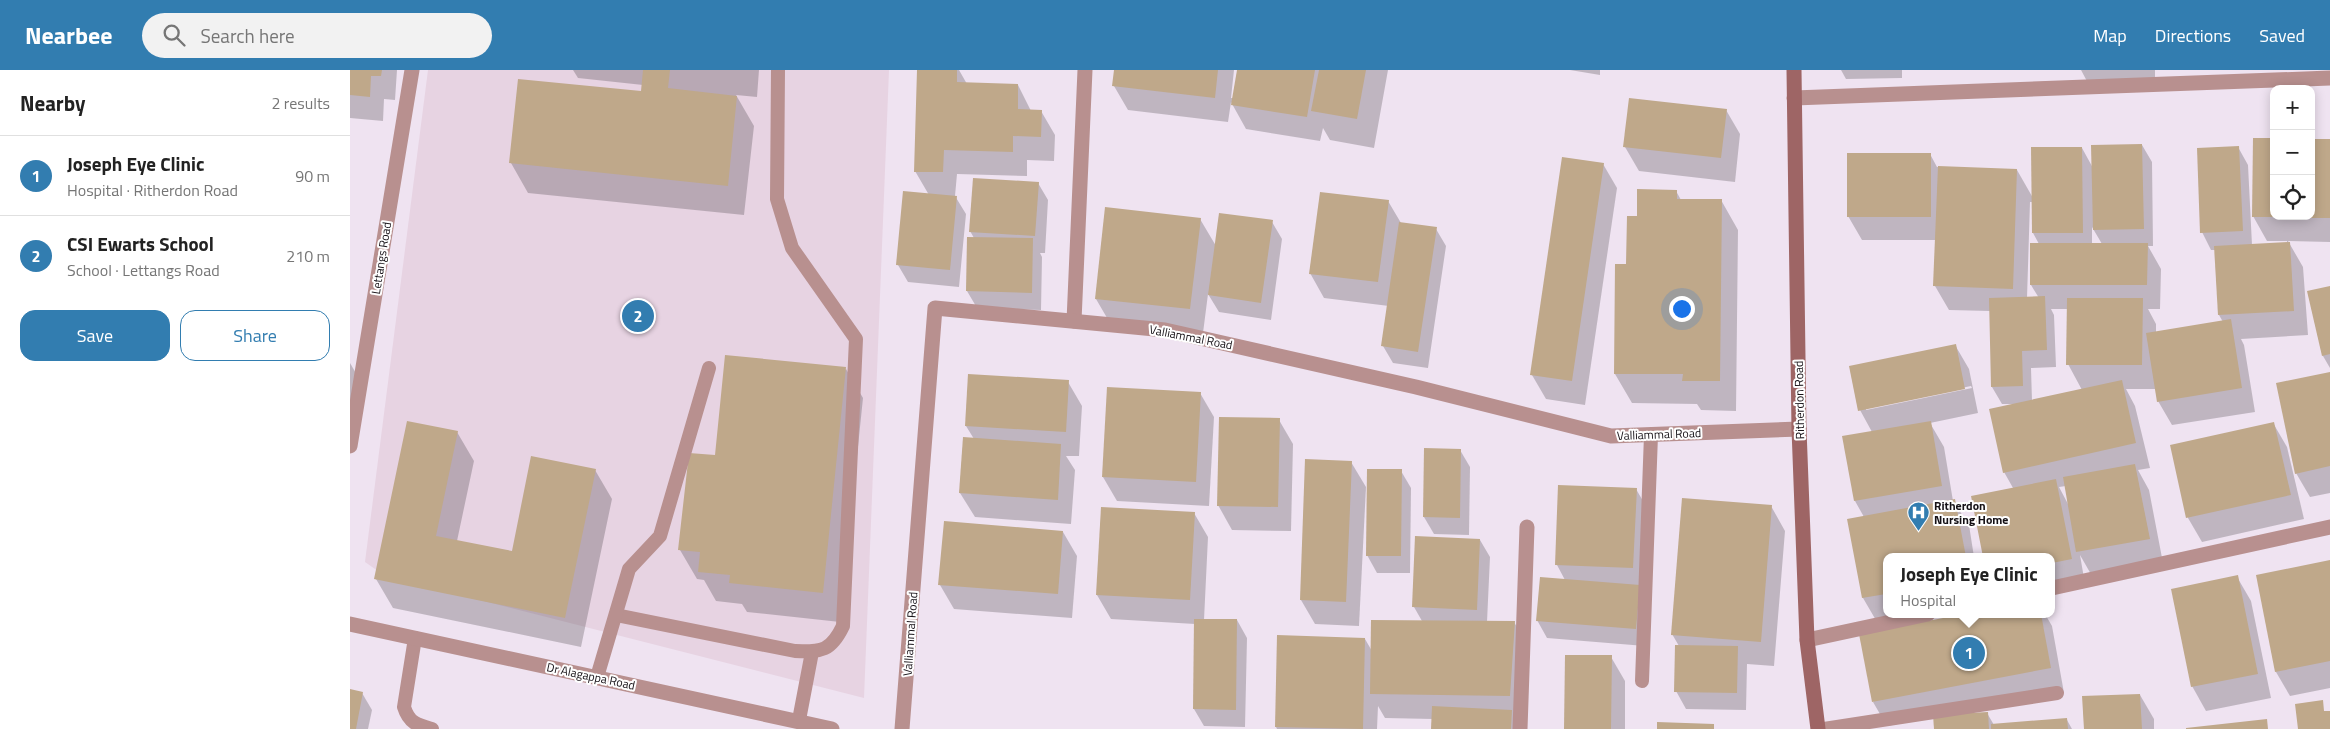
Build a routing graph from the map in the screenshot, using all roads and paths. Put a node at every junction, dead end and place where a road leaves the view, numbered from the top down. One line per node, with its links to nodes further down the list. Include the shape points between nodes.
1 (412, 70): 11 (street, Lettangs Road)
2 (778, 70): 20 (lane, via 777,199 792,248 856,339 843,626 836,640 827,648)
3 (1085, 70): 7 (street)
4 (1794, 70): 6 (main road, Ritherdon Road)
5 (2330, 78): 6 (street)
6 (1794, 98): 9 (main road, Ritherdon Road)
7 (1074, 321): 10 (street, Valliammal Road, via 1165,330 1416,387 1611,436); 27 (street, Valliammal Road, via 935,308)
8 (709, 368): 15 (lane, via 660,536 629,569)
9 (1799, 429): 10 (street, Valliammal Road); 19 (main road, Ritherdon Road)
10 (1651, 435): 22 (lane)
11 (350, 446)
12 (1527, 527): 28 (street)
13 (2330, 527): 14 (street)
14 (2055, 587)
15 (616, 615): 20 (lane); 21 (lane)
16 (1909, 618): 19 (street)
17 (350, 624): 18 (street, Dr Alagappa Road)
18 (415, 638): 21 (street, Dr Alagappa Road); 25 (lane, via 404,707 415,725)
19 (1807, 640): 29 (main road, Ritherdon Road)
20 (812, 652): 24 (lane)
21 (597, 677): 24 (street, Dr Alagappa Road)
22 (1642, 682)
23 (2057, 693): 30 (lane)
24 (799, 720): 26 (street, Dr Alagappa Road)
25 (432, 729)
26 (832, 729)
27 (902, 729)
28 (1520, 729)
29 (1818, 729)
30 (1824, 729)

